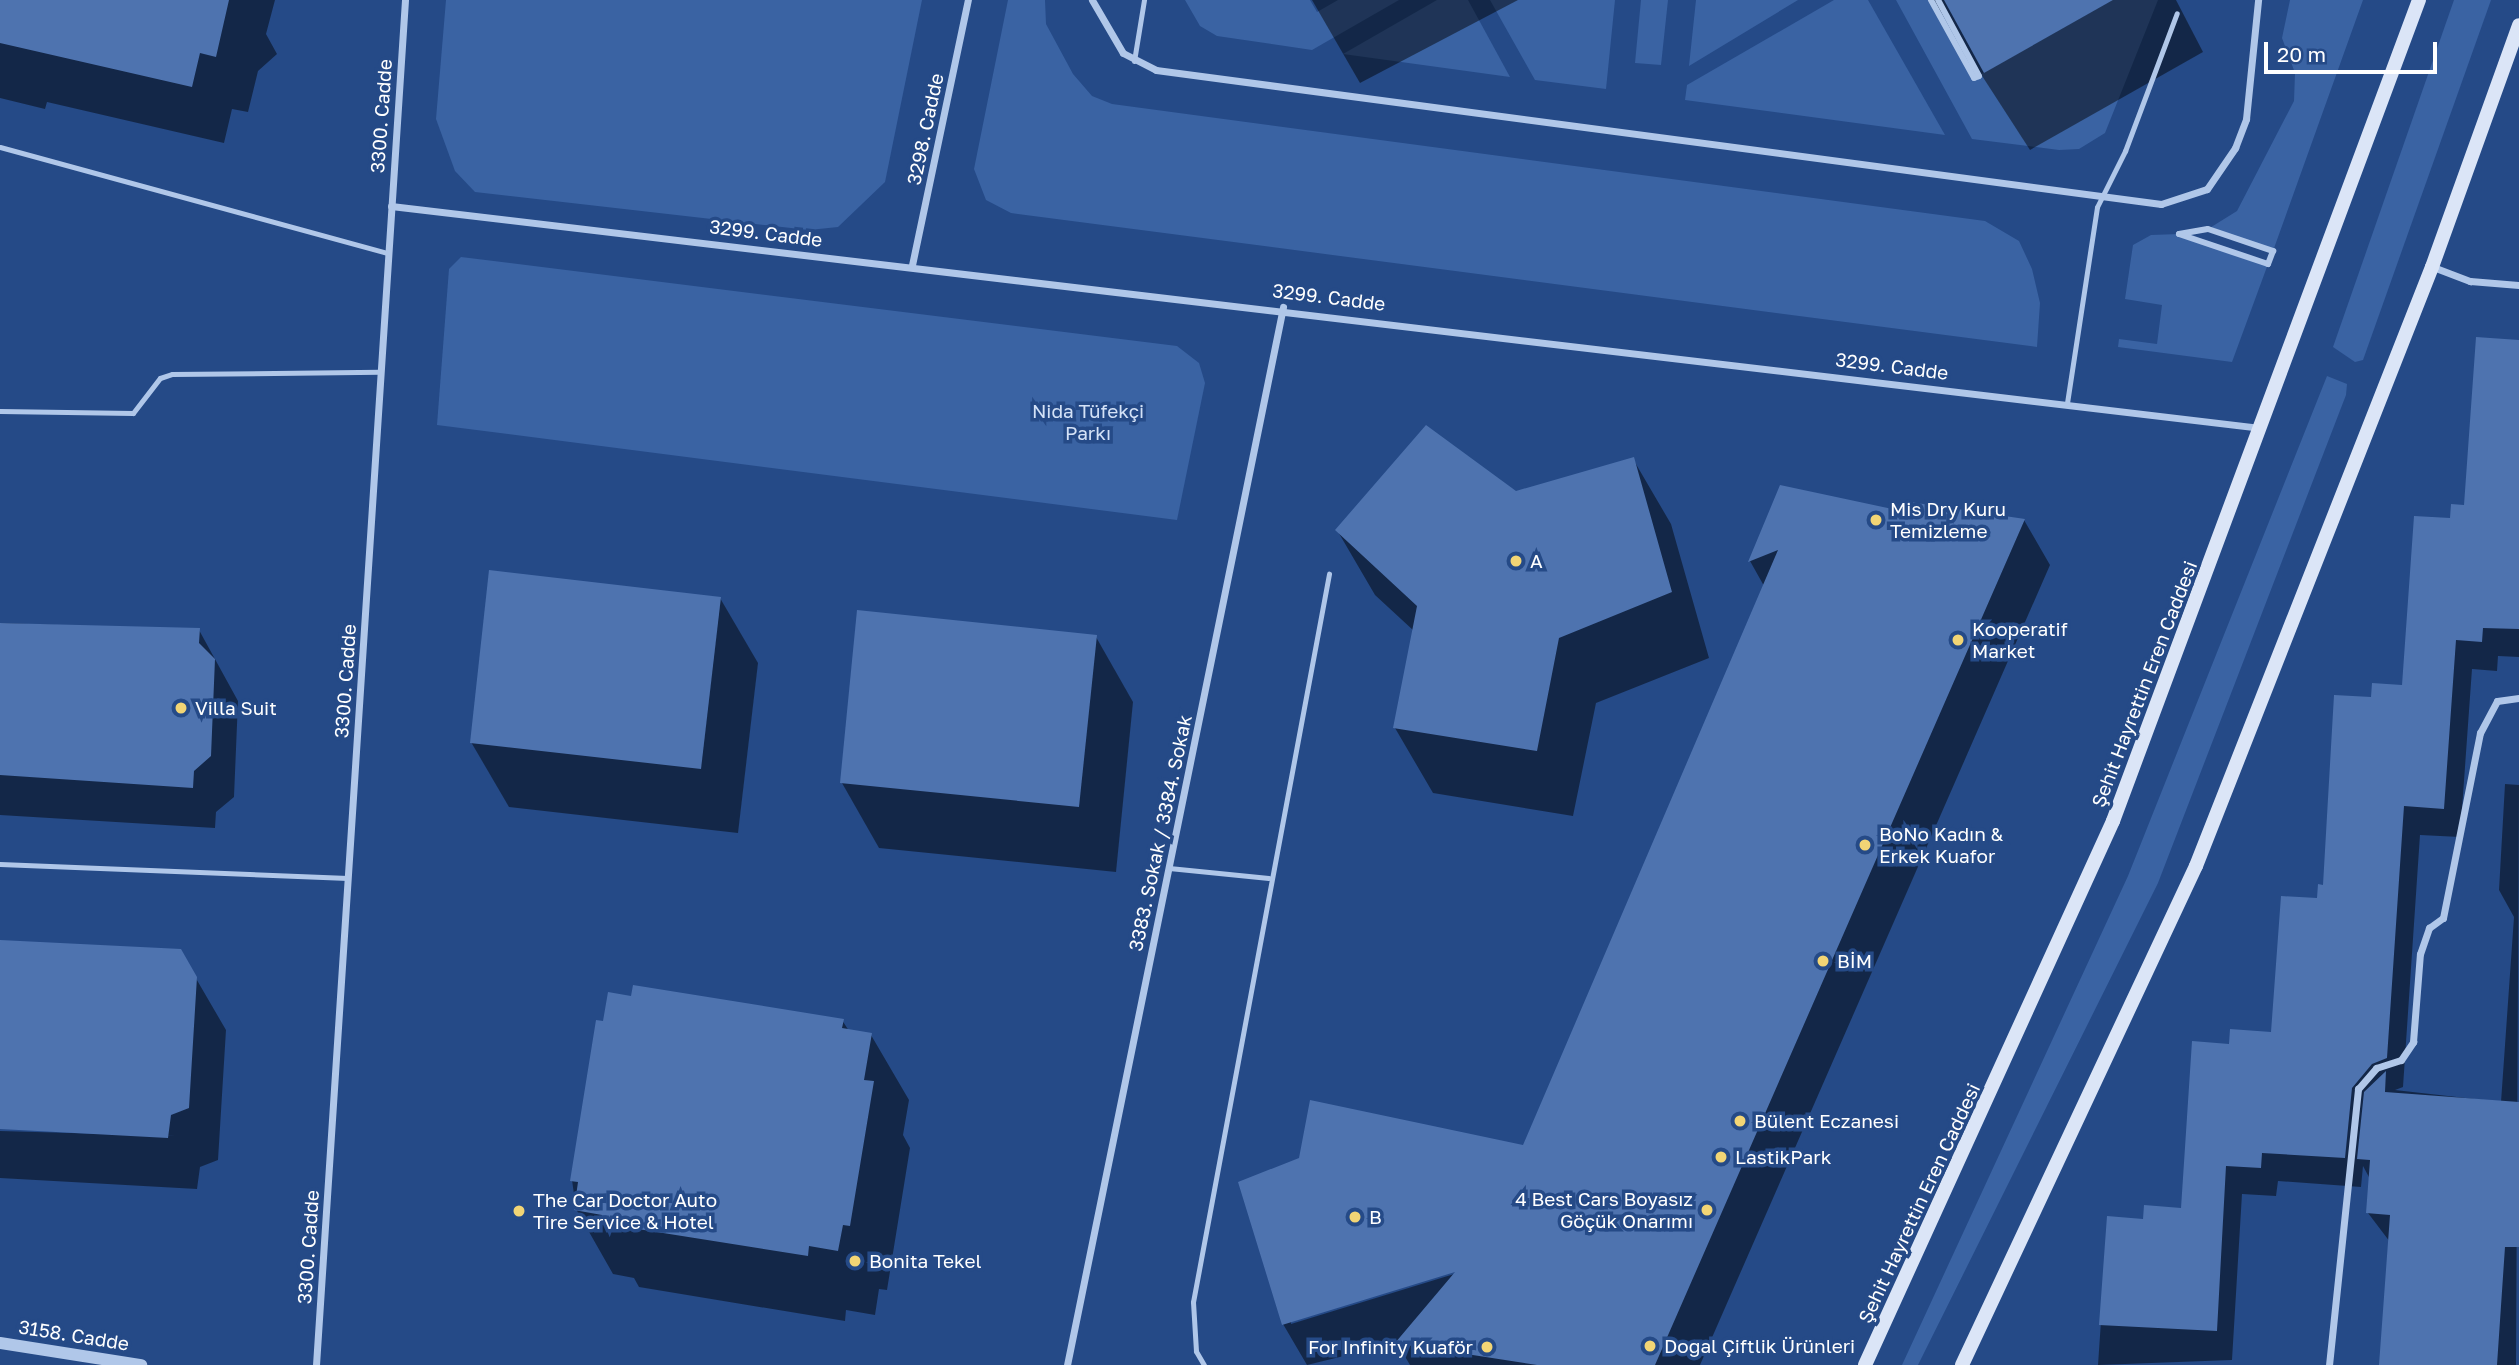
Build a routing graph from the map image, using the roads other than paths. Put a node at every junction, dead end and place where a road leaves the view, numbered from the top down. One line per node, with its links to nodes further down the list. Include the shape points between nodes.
1 (405, 0): 14 (street, 3300. Cadde)
2 (968, 0): 17 (street, 3298. Cadde)
3 (1092, 0): 11 (street, via 1110,38)
4 (1144, 0): 11 (lane)
5 (1931, 0): 6 (street, via 1974,78 1979,76)
6 (1938, 0)
7 (2258, 0): 13 (street, via 2246,119 2218,178 2193,196 2161,204)
8 (2419, 0): 24 (main road, Şehit Hayrettin Eren Caddesi)
9 (2177, 13): 13 (lane, via 2125,151)
10 (2519, 25): 18 (main road)
11 (1134, 61): 13 (street, via 1175,73)
12 (0, 146): 16 (lane)
13 (2100, 196): 22 (lane)
14 (391, 206): 16 (street, 3300. Cadde); 17 (street, 3299. Cadde)
15 (2179, 234): 15 (street, via 2268,264 2273,251 2208,229)
16 (388, 253): 21 (street, 3300. Cadde)
17 (912, 265): 20 (street, 3299. Cadde)
18 (2432, 267): 19 (street, via 2470,281); 37 (main road, via 2196,866)
19 (2519, 285)
20 (1283, 307): 22 (street, 3299. Cadde); 28 (street, 3383. Sokak / 3384. Sokak)
21 (380, 372): 23 (lane, via 172,374 160,378 133,413); 29 (street, 3300. Cadde)
22 (2067, 403): 24 (street, 3299. Cadde)
23 (0, 411)
24 (2262, 428): 36 (main road, Şehit Hayrettin Eren Caddesi, via 2095,865)
25 (1329, 574): 30 (lane)
26 (2519, 698): 38 (street, via 2497,701 2480,733 2443,918 2429,928 2420,954 2413,1042 2401,1060 2376,1068 2358,1089)
27 (0, 864): 29 (lane)
28 (1169, 868): 30 (lane); 34 (street, 3383. Sokak / 3384. Sokak)
29 (348, 878): 33 (street, 3300. Cadde)
30 (1269, 878): 35 (lane, via 1193,1302 1196,1351)
31 (0, 1343): 32 (street, 3158. Cadde)
32 (141, 1365)
33 (316, 1365)
34 (1067, 1365)
35 (1204, 1365)
36 (1865, 1365)
37 (1962, 1365)
38 (2329, 1365)

